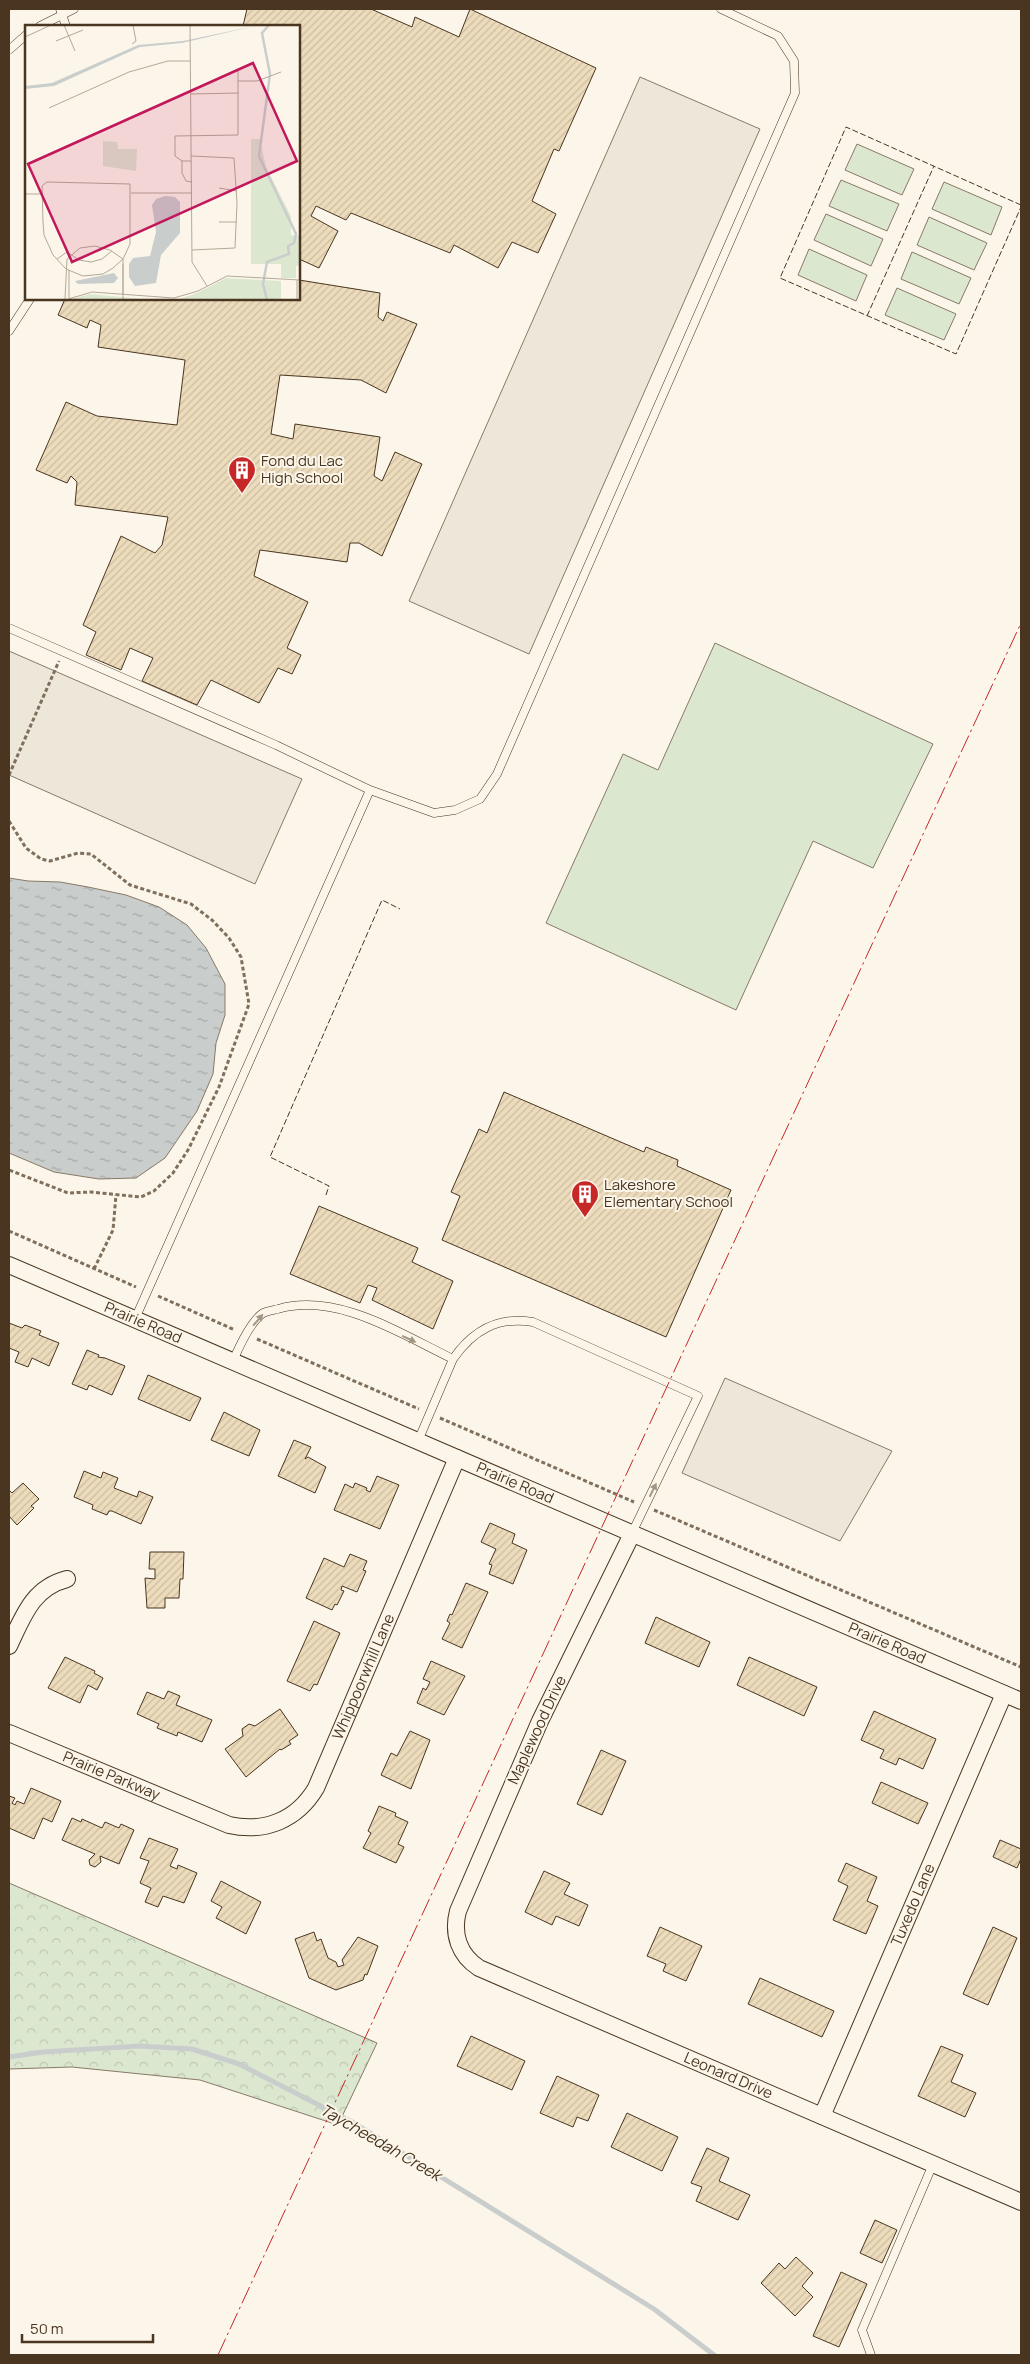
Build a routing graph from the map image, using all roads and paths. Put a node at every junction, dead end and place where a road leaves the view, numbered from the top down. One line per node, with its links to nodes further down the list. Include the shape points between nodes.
1 (74, 9): 3 (lane)
2 (722, 9): 13 (lane, via 778,36 794,61 794,93 497,774 480,799 456,810 434,813)
3 (61, 11): 4 (lane); 5 (lane)
4 (41, 25)
5 (66, 25)
6 (25, 36): 7 (lane)
7 (9, 50)
8 (29, 300): 9 (lane)
9 (9, 330)
10 (9, 628): 11 (lane)
11 (63, 652): 12 (path); 13 (lane, via 276,745)
12 (9, 775)
13 (370, 790): 20 (lane)
14 (9, 821): 16 (path, via 26,848 41,860 50,861 78,853 91,854 130,884 191,904 229,938 241,957 249,1004 219,1087 188,1150 154,1192 141,1197)
15 (9, 1170): 16 (path, via 68,1193)
16 (116, 1195): 19 (path, via 113,1230)
17 (9, 1232): 19 (path)
18 (9, 1265): 21 (street, Prairie Road)
19 (94, 1268): 20 (path)
20 (147, 1292): 21 (lane); 22 (path)
21 (135, 1319): 24 (street, Prairie Road)
22 (246, 1334): 23 (lane, one-way to 23, via 263,1314 294,1305 321,1305 349,1311); 24 (lane); 25 (path)
23 (453, 1359): 25 (lane); 28 (lane, one-way to 23, via 698,1396 533,1322 518,1319 498,1322 466,1341)
24 (233, 1361): 26 (street, Prairie Road)
25 (431, 1414): 26 (lane); 28 (path)
26 (418, 1441): 27 (street, Prairie Road)
27 (457, 1458): 29 (street, Prairie Road); 36 (street, Whippoorwhill Lane, via 310,1797 288,1818 269,1826 244,1828)
28 (645, 1506): 29 (lane); 32 (path)
29 (632, 1534): 33 (street, Prairie Road); 37 (street, Maplewood Drive, via 514,1779 458,1911)
30 (67, 1579): 31 (street, via 36,1594)
31 (9, 1646)
32 (1021, 1667)
33 (1004, 1694): 34 (street, Prairie Road); 38 (street, Tuxedo Lane)
34 (1021, 1701)
35 (9, 1733): 36 (street, Prairie Parkway)
36 (215, 1820)
37 (456, 1931): 38 (street, Leonard Drive, via 461,1950 479,1968)
38 (822, 2116): 39 (street, Leonard Drive)
39 (933, 2164): 40 (street, Leonard Drive); 41 (lane, via 862,2330)
40 (1020, 2202)
41 (871, 2355)

